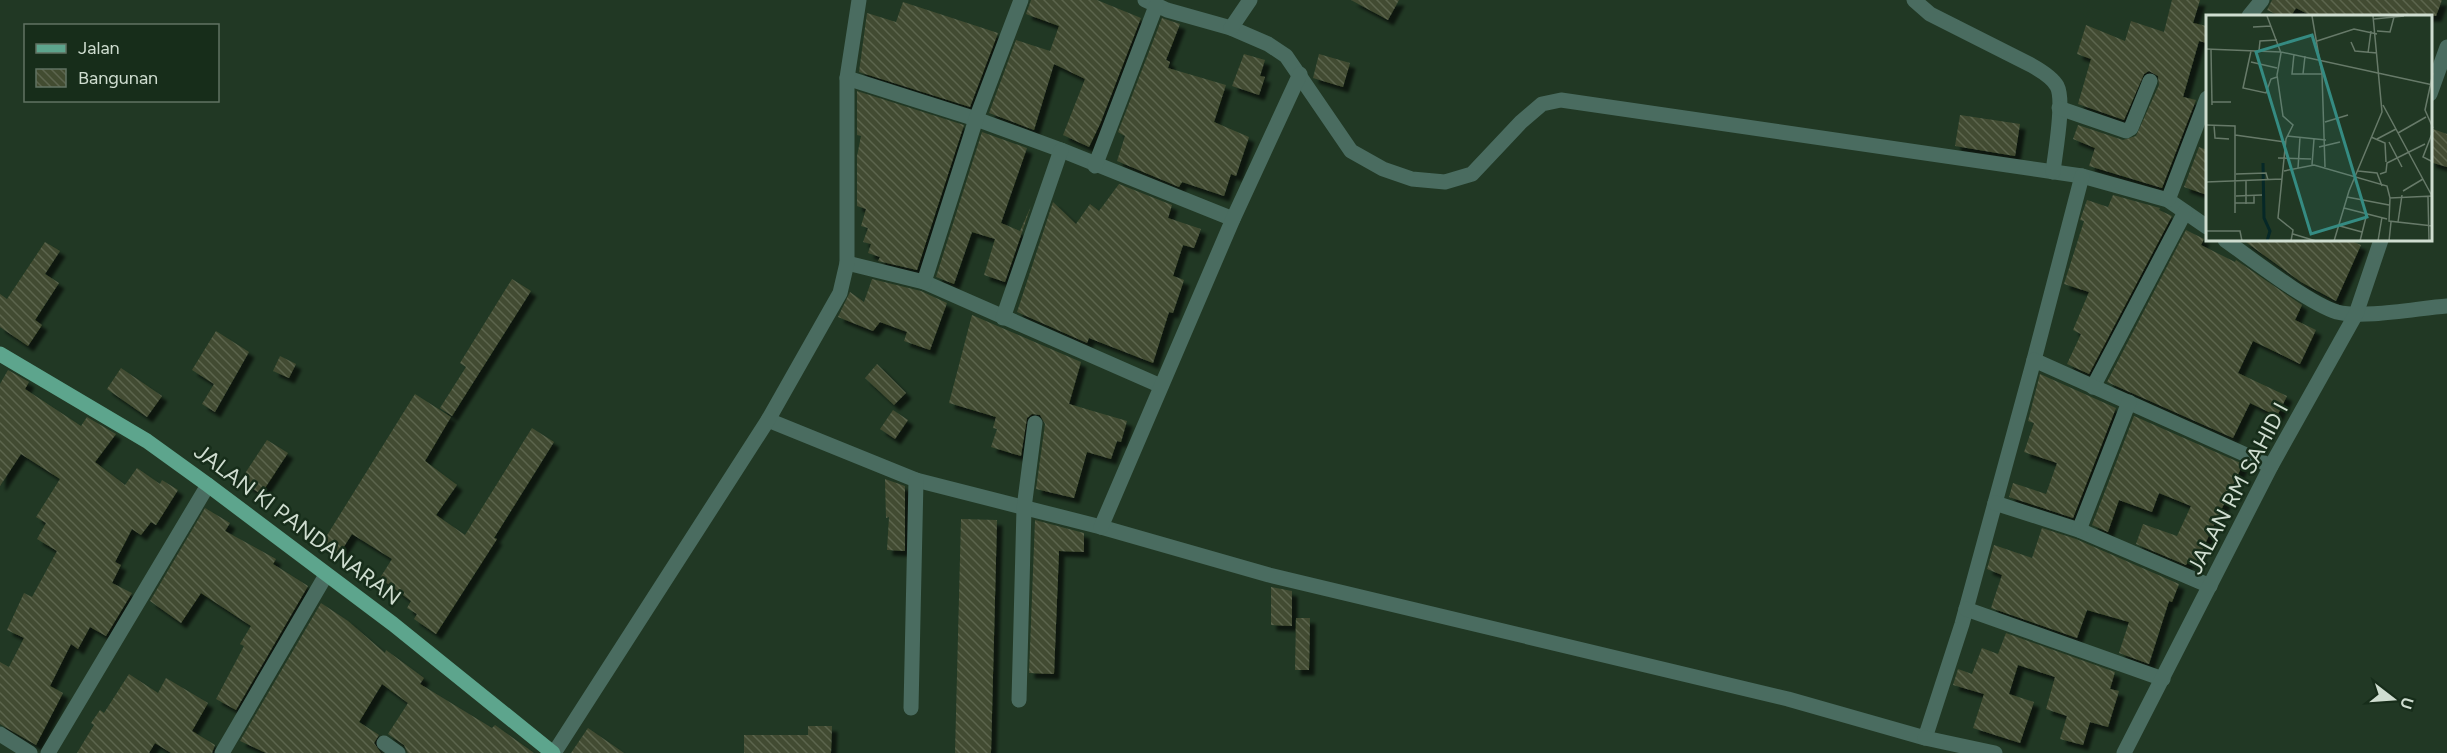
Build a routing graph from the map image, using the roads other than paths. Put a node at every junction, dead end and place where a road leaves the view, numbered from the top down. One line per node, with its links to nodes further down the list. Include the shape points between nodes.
1 (859, 0): 11 (street)
2 (1021, 0): 16 (street)
3 (1250, 0): 8 (street)
4 (1914, 0): 15 (street, via 1930,14 2045,74 2058,87)
5 (2262, 0): 7 (street)
6 (1160, 4): 8 (street); 18 (street)
7 (2250, 15)
8 (1231, 28): 10 (street, via 1286,56)
9 (2447, 47): 13 (street)
10 (1300, 74): 19 (street, via 1351,151 1383,169 1412,179 1445,182 1472,174 1542,104 1561,100); 23 (street)
11 (847, 78): 16 (street); 27 (street)
12 (2150, 81): 15 (street, via 2131,128 2126,131)
13 (2432, 84)
14 (2206, 101): 21 (street)
15 (2059, 108): 19 (street)
16 (976, 119): 17 (street); 28 (street)
17 (1061, 150): 18 (street); 31 (street)
18 (1095, 166): 23 (street)
19 (2053, 172): 20 (street)
20 (2082, 176): 21 (street); 33 (street)
21 (2168, 200): 22 (street)
22 (2185, 212): 24 (street); 35 (street)
23 (1233, 219): 34 (street)
24 (2206, 226)
25 (2228, 242): 30 (street, via 2320,304)
26 (2380, 242): 30 (street, JALAN RM SAHID I)
27 (847, 262): 28 (street); 37 (street, via 840,293)
28 (924, 282): 31 (street)
29 (2447, 306): 30 (street)
30 (2355, 314): 39 (street, JALAN RM SAHID I)
31 (1003, 318): 34 (street)
32 (2, 359): 41 (main road, JALAN KI PANDANARAN, via 147,441)
33 (2034, 360): 35 (street); 42 (street)
34 (1161, 386): 44 (street)
35 (2093, 387): 36 (street)
36 (2129, 402): 39 (street); 45 (street)
37 (768, 420): 40 (street); 59 (street)
38 (1035, 423): 43 (street)
39 (2271, 466): 47 (street, JALAN RM SAHID I)
40 (916, 480): 43 (street); 51 (street)
41 (208, 484): 46 (main road, JALAN KI PANDANARAN); 56 (street)
42 (1995, 503): 45 (street); 48 (street)
43 (1024, 508): 44 (street); 50 (street)
44 (1101, 527): 53 (street, via 1269,575 1788,699)
45 (2079, 530): 47 (street)
46 (326, 575): 57 (street); 59 (main road, JALAN KI PANDANARAN)
47 (2210, 586): 49 (street, JALAN RM SAHID I)
48 (1966, 609): 49 (street); 53 (street)
49 (2163, 679): 61 (street, JALAN RM SAHID I)
50 (1019, 700)
51 (911, 708)
52 (0, 734): 55 (street)
53 (1925, 738): 60 (street)
54 (384, 743): 58 (street)
55 (30, 753)
56 (48, 753)
57 (222, 753)
58 (398, 753)
59 (554, 753)
60 (1995, 753)
61 (2124, 753)

